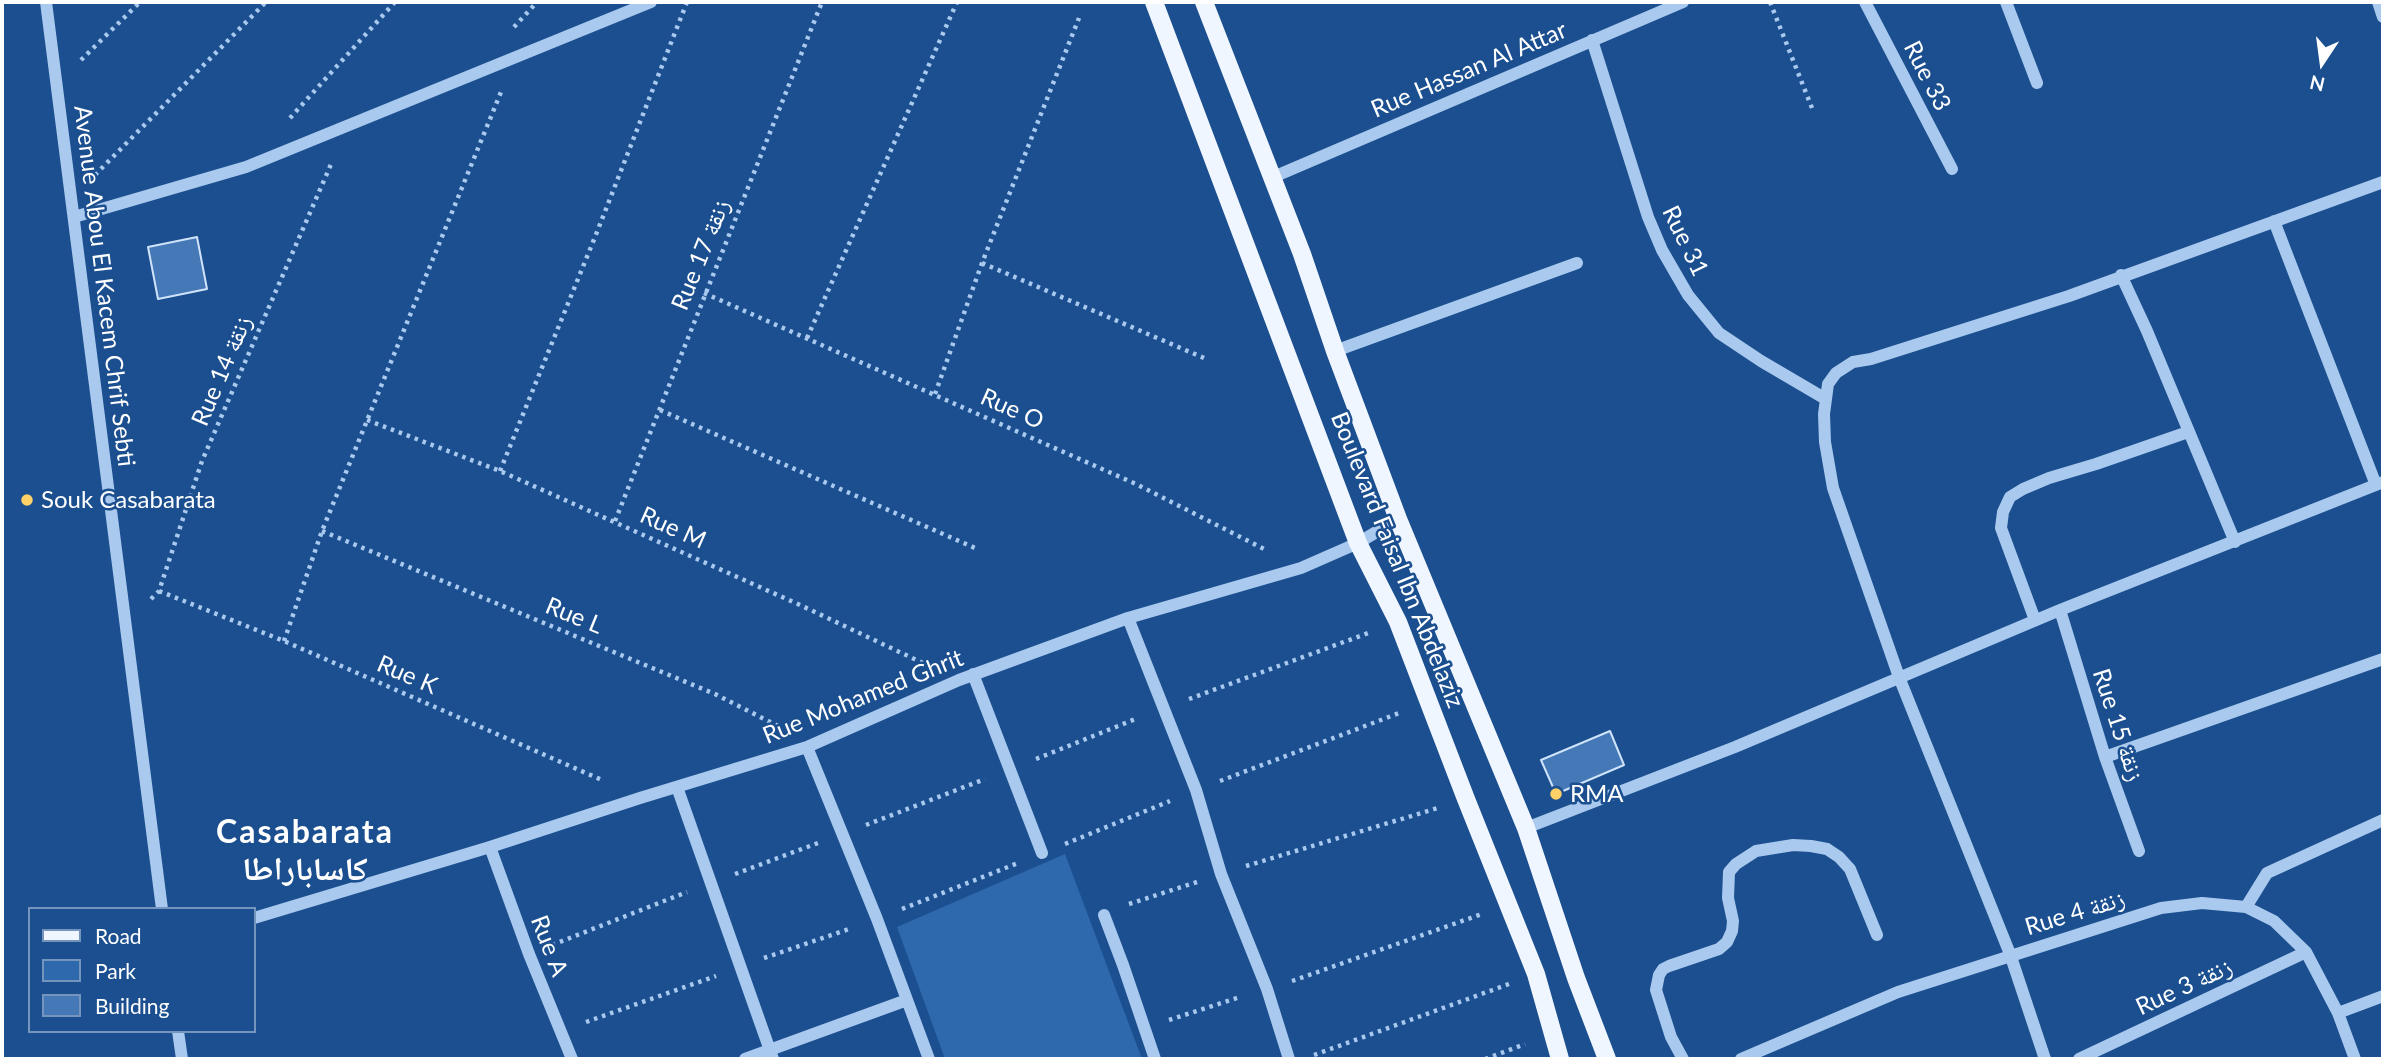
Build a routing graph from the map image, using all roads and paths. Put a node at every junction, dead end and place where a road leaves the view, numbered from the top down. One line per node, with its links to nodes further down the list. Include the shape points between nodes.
1 (46, 2): 21 (street, Avenue Abou El Kacem Chrif Sebti)
2 (140, 2): 21 (path)
3 (267, 2): 28 (path)
4 (394, 2): 23 (path)
5 (651, 2): 19 (street)
6 (687, 2): 43 (path)
7 (822, 2): 34 (path, Rue 17 زنقة)
8 (957, 2): 35 (path)
9 (1154, 2): 49 (main road, Boulevard Faisal Ibn Abdelaziz)
10 (1204, 2): 26 (main road, Boulevard Faisal Ibn Abdelaziz)
11 (1683, 2): 18 (street, Rue Hassan Al Attar)
12 (1770, 2): 22 (path)
13 (1865, 2): 25 (street, Rue 33)
14 (2006, 2): 20 (street)
15 (2378, 2): 16 (street)
16 (2383, 17)
17 (1079, 18): 31 (path)
18 (1592, 40): 26 (street, Rue Hassan Al Attar); 39 (street, Rue 31, via 1648,218 1688,295 1719,333)
19 (516, 56): 24 (street); 41 (path)
20 (2037, 83)
21 (57, 84): 28 (street, Avenue Abou El Kacem Chrif Sebti)
22 (1812, 108)
23 (283, 126)
24 (348, 126): 29 (street, via 246,167); 52 (path, Rue 14 زنقة, via 202,461)
25 (1952, 169)
26 (1271, 178): 36 (main road, Boulevard Faisal Ibn Abdelaziz)
27 (2383, 182): 30 (street)
28 (71, 198): 29 (street, Avenue Abou El Kacem Chrif Sebti)
29 (74, 217): 57 (street, Avenue Abou El Kacem Chrif Sebti)
30 (2274, 221): 33 (street); 44 (street)
31 (982, 263): 37 (path); 38 (path)
32 (1577, 263): 36 (street)
33 (2121, 275): 39 (street, via 2069,296 1853,362 1836,373); 42 (street)
34 (704, 293): 35 (path, Rue O); 40 (path, Rue 17 زنقة)
35 (807, 338): 38 (path, Rue O)
36 (1335, 351): 45 (main road, Boulevard Faisal Ibn Abdelaziz)
37 (1204, 358)
38 (935, 394): 51 (path, Rue O, via 1136,484)
39 (1824, 398): 61 (street, via 1833,488)
40 (660, 410): 46 (path, Rue 17 زنقة); 50 (path)
41 (367, 420): 43 (path, Rue M); 47 (path)
42 (2188, 432): 48 (street); 55 (street, via 2049,478 2010,497 2001,528)
43 (500, 471): 46 (path, Rue M)
44 (2380, 484): 48 (street)
45 (1398, 519): 49 (street, Rue Mohamed Ghrit); 73 (main road, Boulevard Faisal Ibn Abdelaziz)
46 (615, 521): 62 (path, Rue M)
47 (322, 531): 58 (path); 65 (path, Rue L, via 715,694 780,727)
48 (2235, 542): 53 (street)
49 (1358, 543): 51 (street, Rue Mohamed Ghrit); 56 (main road, Boulevard Faisal Ibn Abdelaziz)
50 (975, 548)
51 (1301, 568): 54 (street, Rue Mohamed Ghrit)
52 (159, 591): 57 (path, Rue 14 زنقة); 58 (path, Rue K)
53 (2060, 610): 55 (street); 66 (street, Rue 15 زنقة)
54 (1128, 618): 60 (street, Rue Mohamed Ghrit); 64 (street)
55 (2035, 620): 61 (street)
56 (1398, 622): 63 (main road, Boulevard Faisal Ibn Abdelaziz); 64 (path)
57 (126, 625): 81 (street, Avenue Abou El Kacem Chrif Sebti)
58 (284, 641): 70 (path, Rue K)
59 (2383, 659): 66 (street)
60 (973, 674): 62 (street, Rue Mohamed Ghrit); 67 (street)
61 (1899, 677): 73 (street); 89 (street)
62 (959, 680): 65 (street, Rue Mohamed Ghrit)
63 (1429, 702): 69 (path); 71 (main road, Boulevard Faisal Ibn Abdelaziz)
64 (1163, 708): 67 (path); 69 (street)
65 (807, 747): 68 (street, Rue Mohamed Ghrit); 74 (street)
66 (2105, 757): 76 (street, Rue 15 زنقة)
67 (1011, 769): 74 (path); 77 (street)
68 (677, 787): 70 (street, Rue Mohamed Ghrit); 79 (street)
69 (1196, 790): 77 (path); 78 (street)
70 (640, 797): 75 (street, Rue Mohamed Ghrit)
71 (1466, 799): 78 (path); 80 (main road, Boulevard Faisal Ibn Abdelaziz)
72 (2383, 820): 82 (street, via 2267,873)
73 (1526, 828): 110 (main road, Boulevard Faisal Ibn Abdelaziz)
74 (843, 834): 79 (path); 85 (street)
75 (490, 847): 84 (street, Rue Mohamed Ghrit); 88 (street, Rue A)
76 (2139, 851)
77 (1042, 853): 85 (path)
78 (1221, 874): 83 (path); 92 (street)
79 (710, 884): 88 (path); 90 (street)
80 (1509, 905): 91 (main road, Boulevard Faisal Ibn Abdelaziz); 92 (path)
81 (162, 907)
82 (2246, 907): 87 (street, Rue 4 زنقة, via 2274,921); 89 (street, Rue 4 زنقة, via 2202,903 2161,908)
83 (1104, 915): 96 (street)
84 (256, 917)
85 (877, 919): 90 (path); 94 (street)
86 (1877, 936): 111 (street, via 1850,869 1839,857 1811,846 1756,851 1729,872 1733,921 1727,942 1720,949 1669,966 1659,975 1659,1001)
87 (2306, 952): 95 (street, Rue 4 زنقة); 114 (street, Rue 3 زنقة)
88 (529, 954): 97 (street, Rue A)
89 (2010, 954): 112 (street, Rue 4 زنقة, via 1898,992); 113 (street)
90 (740, 967): 97 (path); 100 (street)
91 (1536, 974): 99 (main road, Boulevard Faisal Ibn Abdelaziz); 107 (path)
92 (1267, 989): 96 (path); 106 (street)
93 (2383, 996): 95 (street)
94 (907, 1000): 100 (street); 104 (street)
95 (2338, 1013): 115 (street, Rue 4 زنقة)
96 (1144, 1028): 105 (street)
97 (560, 1031): 102 (street, Rue A)
98 (178, 1033): 101 (street)
99 (1552, 1033): 108 (path); 109 (main road, Boulevard Faisal Ibn Abdelaziz)
100 (772, 1055): 103 (street)
101 (181, 1059)
102 (572, 1059)
103 (746, 1059)
104 (929, 1059)
105 (1155, 1059)
106 (1289, 1059)
107 (1303, 1059)
108 (1485, 1059)
109 (1560, 1059)
110 (1607, 1059)
111 (1683, 1059)
112 (1741, 1059)
113 (2045, 1059)
114 (2079, 1059)
115 (2355, 1059)

